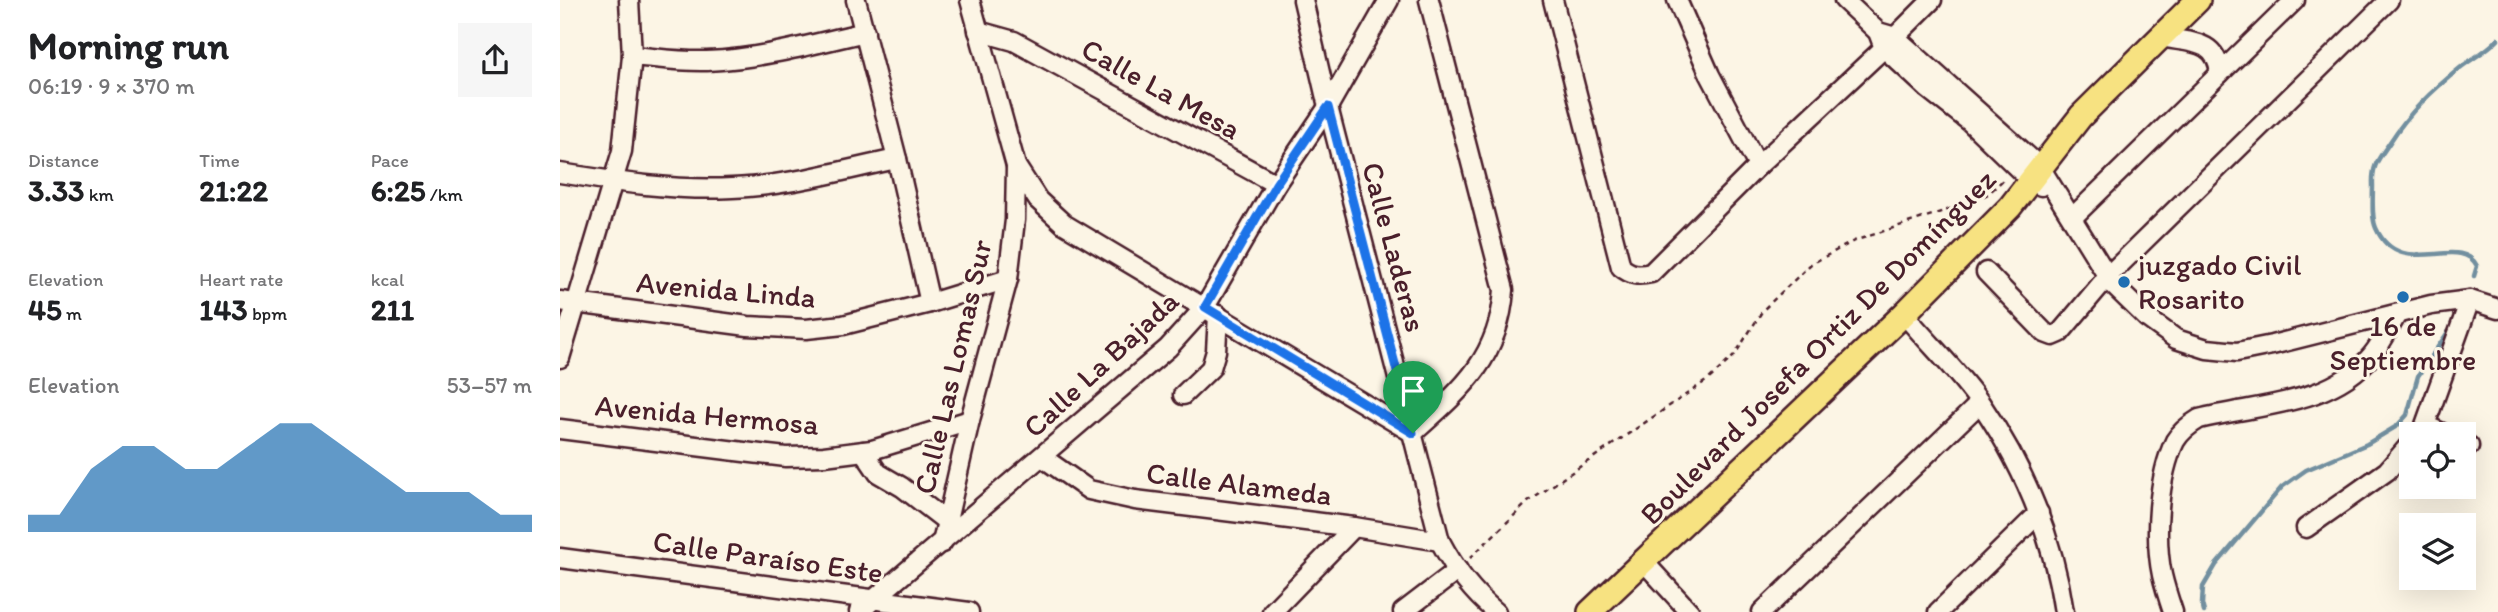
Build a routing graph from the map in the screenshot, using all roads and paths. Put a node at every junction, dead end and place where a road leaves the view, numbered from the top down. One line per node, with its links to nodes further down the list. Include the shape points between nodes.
1 (629, 0): 18 (street)
2 (856, 0): 15 (street)
3 (970, 0): 14 (street, Calle Las Lomas Sur)
4 (1303, 0): 20 (street, Calle Laderas)
5 (1389, 0): 20 (street, Calle La Bajada)
6 (1429, 0): 45 (street, via 1504,290 1496,336 1475,374)
7 (1553, 0): 23 (street, via 1621,267 1630,274 1651,273)
8 (1677, 0): 23 (street)
9 (1844, 0): 17 (street)
10 (1932, 0): 17 (street)
11 (2198, 0): 16 (main road, Boulevard Josefa Ortiz De Domínguez)
12 (2295, 0): 19 (street)
13 (2389, 0): 30 (street)
14 (978, 31): 22 (street, Calle Las Lomas Sur); 27 (street, Calle La Mesa, via 1014,40)
15 (865, 32): 18 (street, via 728,59); 21 (street)
16 (2160, 37): 19 (street, via 2210,49); 24 (main road, Boulevard Josefa Ortiz De Domínguez)
17 (1886, 39): 23 (street); 24 (street)
18 (632, 57): 26 (street, via 622,151)
19 (2220, 73): 28 (street)
20 (1328, 107): 27 (street, Calle La Bajada); 45 (street, Calle Laderas)
21 (898, 159): 26 (street, via 778,184 734,188); 34 (street)
22 (1016, 166): 31 (street, Calle Las Lomas Sur); 36 (street, via 1038,200 1064,225)
23 (1758, 166)
24 (2029, 171): 28 (street); 37 (main road, Boulevard Josefa Ortiz De Domínguez, via 2010,206); 57 (path, via 1962,205 1854,241 1811,264 1763,310 1734,356 1709,379 1528,502)
25 (560, 173): 26 (street)
26 (613, 181): 33 (street)
27 (1276, 184): 36 (street, Calle La Bajada)
28 (2073, 217): 30 (street)
29 (1986, 272): 30 (street, via 2053,336)
30 (2108, 276): 38 (street, via 2147,318 2176,339 2207,349 2237,352)
31 (1008, 279): 34 (street, Avenida Linda); 42 (street, Calle Las Lomas Sur)
32 (2470, 300): 35 (street); 38 (street); 43 (street)
33 (568, 302): 34 (street, Avenida Linda, via 748,326 806,329 843,325); 39 (street)
34 (930, 303)
35 (2498, 309)
36 (1211, 311): 40 (street, via 1216,351 1211,368); 45 (street); 47 (street, Calle La Bajada)
37 (1904, 314): 41 (street); 56 (main road, Boulevard Josefa Ortiz De Domínguez)
38 (2397, 314): 68 (street, via 2371,356 2332,387 2304,398 2199,419 2176,440 2161,495 2158,541)
39 (560, 358)
40 (1183, 395)
41 (1980, 402): 49 (street, via 2017,463); 65 (street)
42 (970, 421): 46 (street, Avenida Hermosa); 50 (street, Calle Las Lomas Sur)
43 (2424, 422)
44 (560, 429): 46 (street, Avenida Hermosa, via 786,457)
45 (1413, 433): 53 (street, Calle Laderas)
46 (863, 451): 50 (street, via 878,473)
47 (1042, 457): 51 (street, Calle Alameda, via 1088,490); 54 (street, Calle La Bajada)
48 (2399, 457): 52 (street, via 2387,471)
49 (2039, 513): 66 (street); 67 (street, via 2059,572)
50 (946, 520): 54 (street, Calle Las Lomas Sur)
51 (1354, 527): 53 (street, Calle Alameda); 60 (street)
52 (2306, 528)
53 (1440, 541): 57 (street, Calle Laderas)
54 (942, 543): 58 (street, Calle La Bajada)
55 (560, 558): 58 (street, Calle Paraíso Este)
56 (1644, 562): 63 (main road, Boulevard Josefa Ortiz De Domínguez); 64 (street)
57 (1458, 570): 61 (street); 62 (street, Calle Laderas)
58 (865, 606): 59 (street, Calle Paraíso Este)
59 (969, 612)
60 (1272, 612)
61 (1403, 612)
62 (1496, 612)
63 (1590, 612)
64 (1690, 612)
65 (1762, 612)
66 (1938, 612)
67 (2064, 612)
68 (2173, 612)

